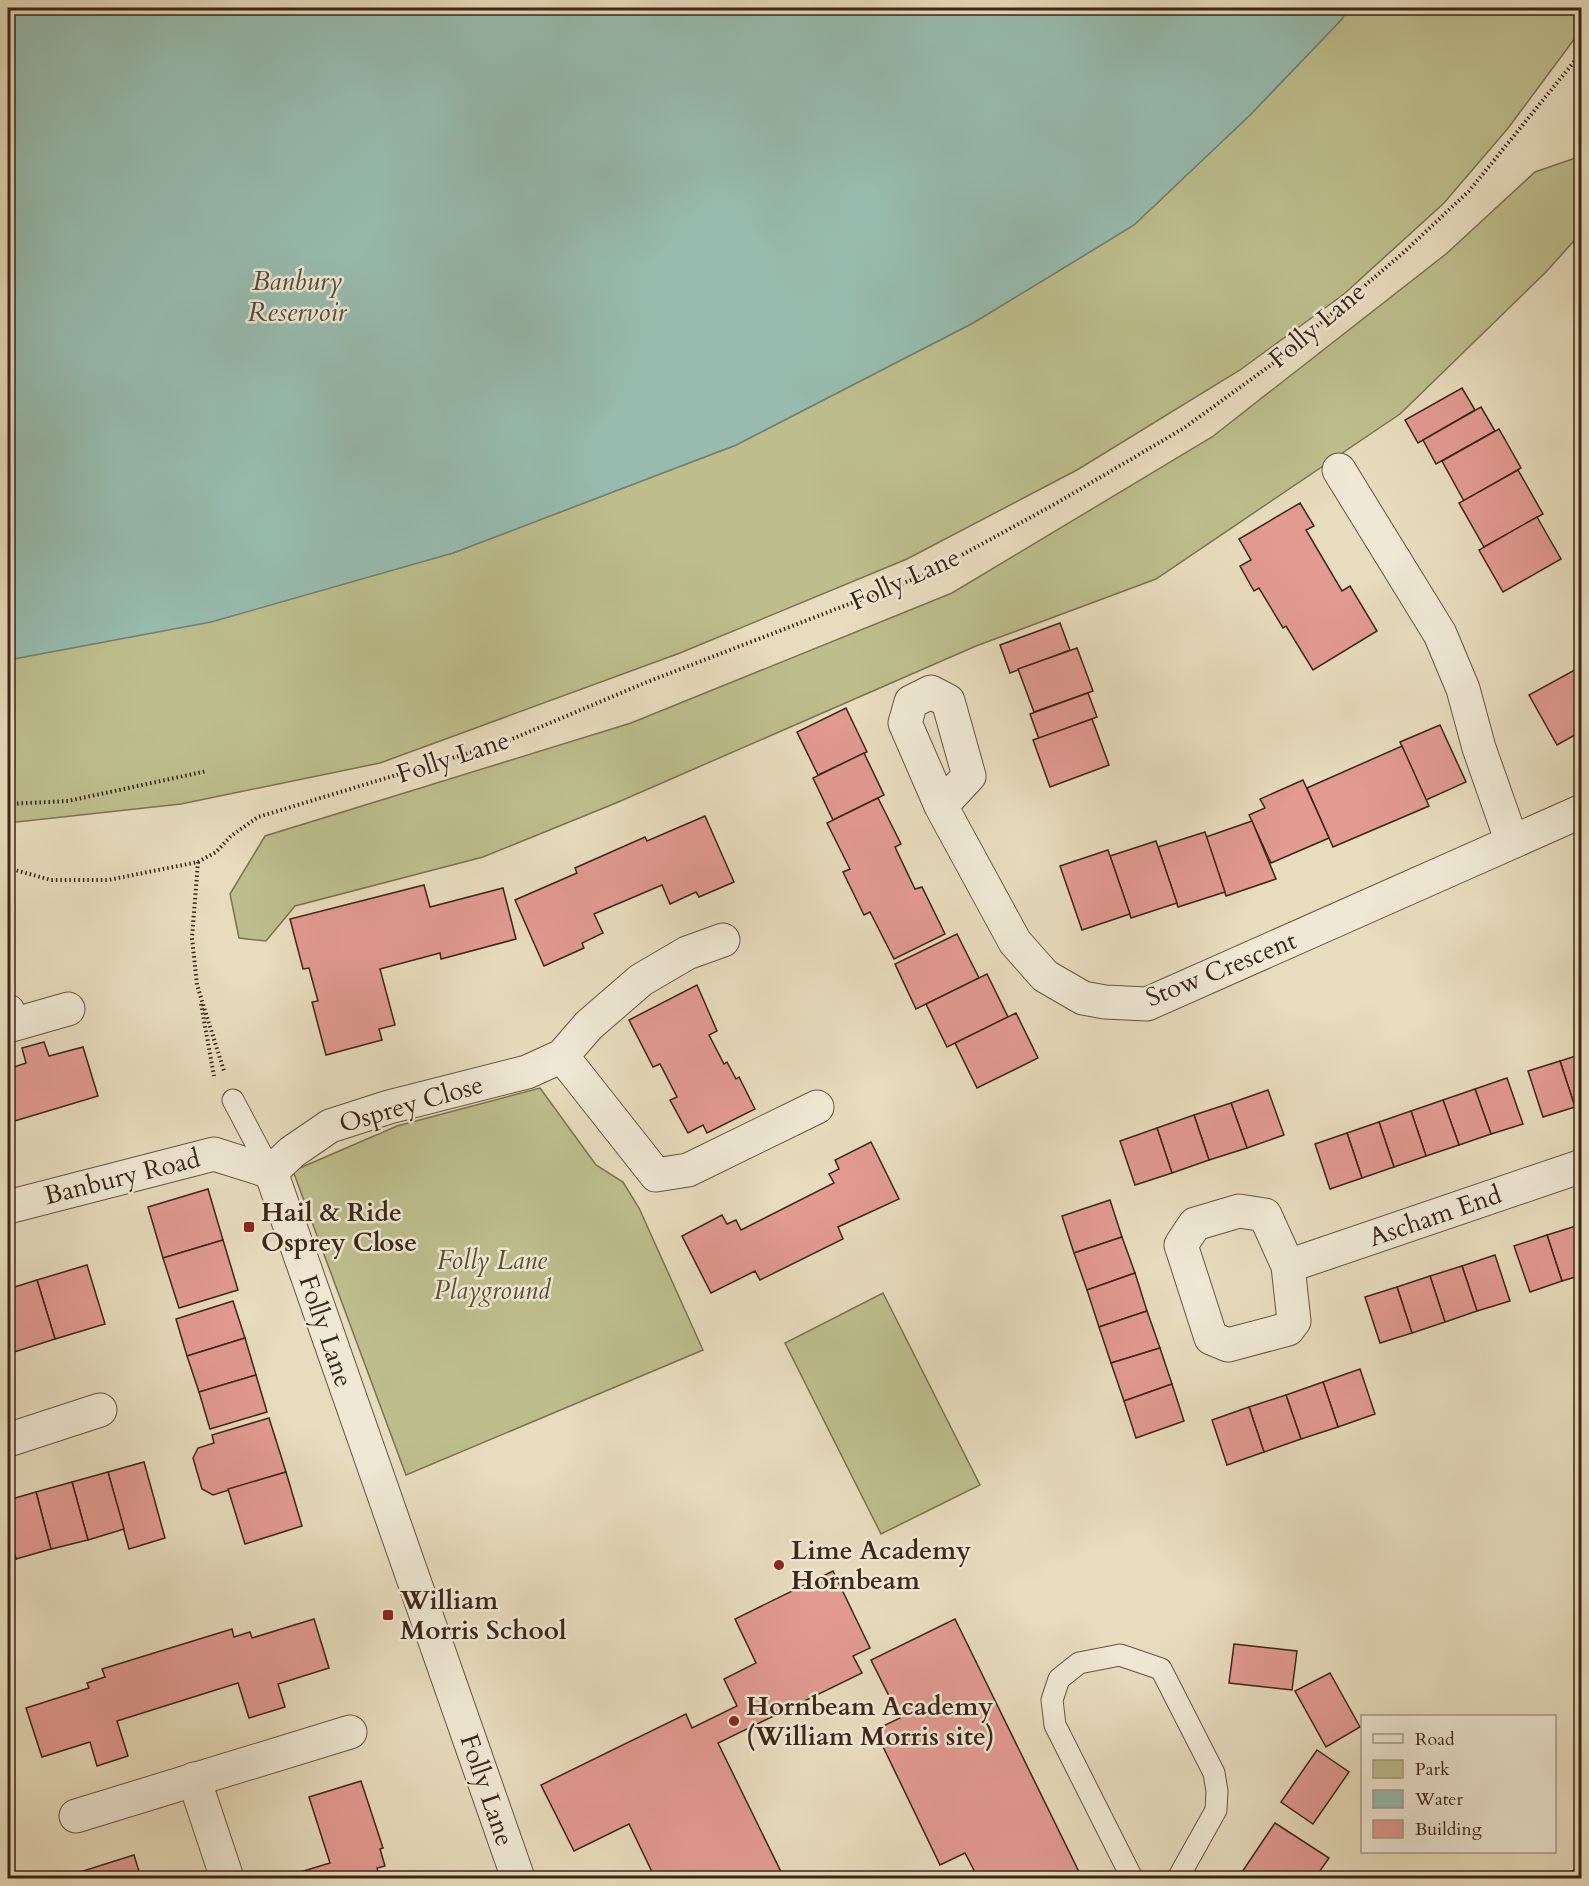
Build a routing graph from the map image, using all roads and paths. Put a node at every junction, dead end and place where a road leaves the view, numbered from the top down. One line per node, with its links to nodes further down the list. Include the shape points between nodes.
1 (1581, 52): 8 (path, Folly Lane, via 1469,191 1275,362 1185,428 927,574 647,682 505,742 258,817)
2 (1339, 470): 7 (street, via 1440,633 1463,689)
3 (207, 771): 4 (path, via 68,801)
4 (8, 804)
5 (941, 806): 7 (street, Stow Crescent, via 1015,942 1045,976 1083,998 1105,1002 1147,1004)
6 (1581, 811): 7 (street, Stow Crescent)
7 (1512, 842)
8 (198, 862): 9 (path, via 108,880 51,880); 11 (path, via 192,938)
9 (8, 868)
10 (723, 940): 14 (street, Osprey Close, via 687,953 641,980 589,1025)
11 (197, 985): 15 (path); 15 (path)
12 (68, 1009): 13 (street, via 12,1025)
13 (8, 1011)
14 (562, 1056): 16 (street, via 656,1176 688,1170); 18 (street, Osprey Close, via 527,1072 330,1126)
15 (225, 1094): 18 (lane, Folly Lane)
16 (817, 1107)
17 (1581, 1166): 20 (street, Ascham End)
18 (271, 1172): 19 (street, Banbury Road, via 214,1154); 27 (street, Folly Lane)
19 (8, 1207)
20 (1288, 1266)
21 (100, 1410): 22 (street)
22 (8, 1440)
23 (350, 1732): 24 (street)
24 (194, 1779): 25 (street); 26 (street)
25 (75, 1816)
26 (227, 1878)
27 (518, 1878)
28 (1132, 1878): 29 (lane, via 1055,1725 1052,1700 1059,1679 1079,1663 1120,1655 1161,1669 1214,1773 1216,1810)
29 (1178, 1878)

